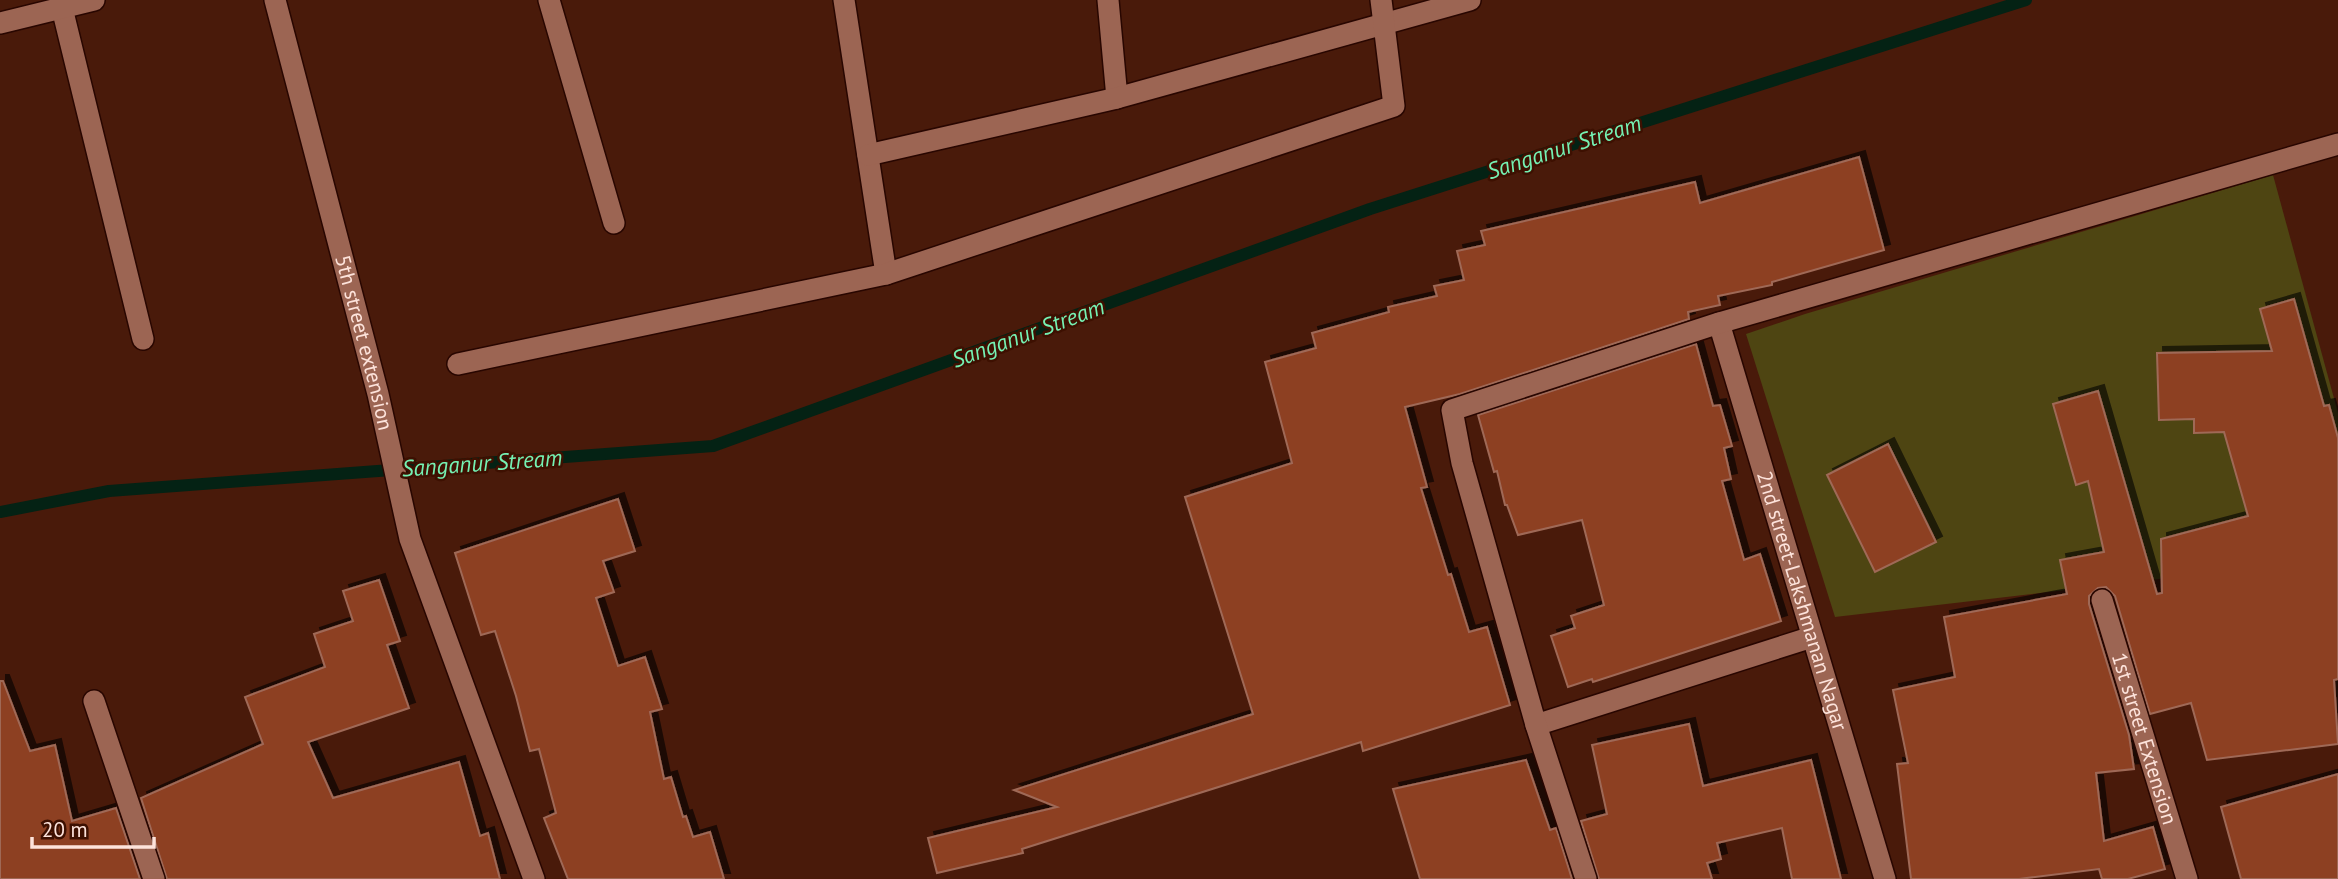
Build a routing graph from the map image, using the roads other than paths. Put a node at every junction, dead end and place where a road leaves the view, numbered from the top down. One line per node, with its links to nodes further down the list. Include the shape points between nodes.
1 (94, 0): 8 (street)
2 (275, 0): 24 (street, 5th street extension, via 378,394 406,526)
3 (550, 0): 14 (street)
4 (844, 0): 13 (street)
5 (1108, 0): 11 (street)
6 (1381, 0): 10 (street)
7 (1470, 0): 10 (street)
8 (62, 8): 9 (street); 17 (street)
9 (0, 23)
10 (1384, 24): 11 (street); 15 (street, via 1394,106)
11 (1117, 97): 13 (street)
12 (2338, 144): 16 (street)
13 (868, 155): 15 (street)
14 (614, 223)
15 (886, 274): 18 (street)
16 (1719, 323): 20 (street, 2nd street-Lakshmanan Nagar); 22 (street, via 1452,410 1462,463)
17 (143, 339)
18 (458, 364)
19 (2102, 600): 27 (street, 1st street Extension)
20 (1812, 637): 22 (street); 26 (street, 2nd street-Lakshmanan Nagar)
21 (94, 701): 23 (street)
22 (1536, 725): 25 (street)
23 (154, 879)
24 (534, 879)
25 (1586, 879)
26 (1885, 879)
27 (2187, 879)

